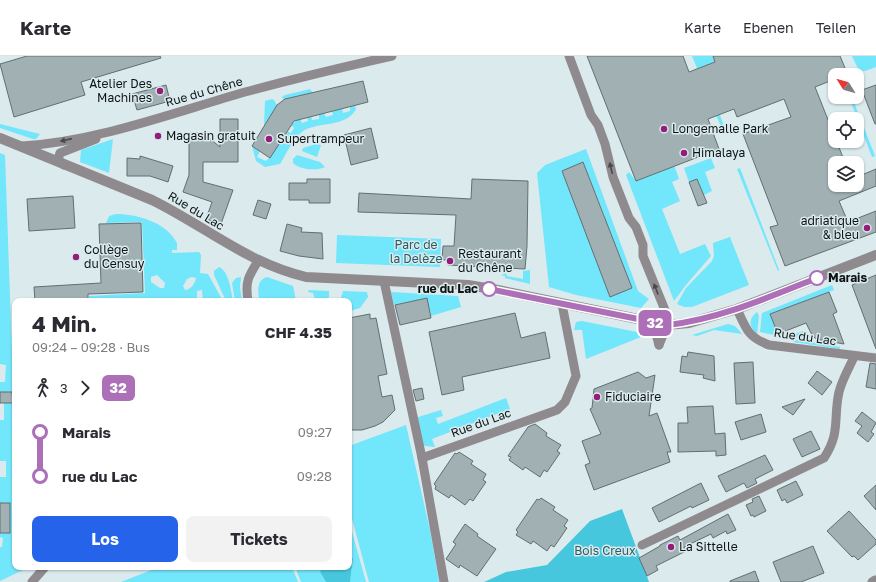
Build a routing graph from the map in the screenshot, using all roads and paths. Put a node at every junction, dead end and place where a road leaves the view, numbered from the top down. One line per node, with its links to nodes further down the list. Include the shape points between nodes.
1 (392, 56): 3 (street, Rue du Chêne, via 246,92)
2 (569, 56): 14 (street, one-way to 2, via 644,256 643,245 636,227 629,218 613,177 598,125 591,115)
3 (118, 130): 5 (street, Rue du Chêne, one-way to 5, via 55,143); 6 (street, via 60,153 58,158)
4 (0, 138): 5 (street, Rue du Lac)
5 (22, 146): 6 (street, Rue du Lac)
6 (64, 165): 8 (street, Rue du Lac, via 171,209)
7 (876, 254): 12 (street)
8 (258, 261): 9 (street, Rue du Lac, via 306,277); 10 (street, via 247,280)
9 (384, 281): 11 (street, Rue du Lac, via 468,285); 17 (street)
10 (248, 298)
11 (562, 304): 13 (street, Rue du Lac); 17 (street, Rue du Lac, via 576,376 565,402 557,410)
12 (738, 309): 14 (street, Rue du Lac, via 689,323); 15 (street, Rue du Lac, via 746,328 755,340 769,345)
13 (653, 323): 14 (street, Rue du Lac); 14 (street, via 659,345)
14 (669, 325)
15 (854, 357): 16 (street, Rue du Lac); 18 (street, via 839,392 837,425 824,458)
16 (876, 358)
17 (422, 458): 21 (street)
18 (642, 545)
19 (42, 570): 20 (street)
20 (32, 582)
21 (444, 582)

